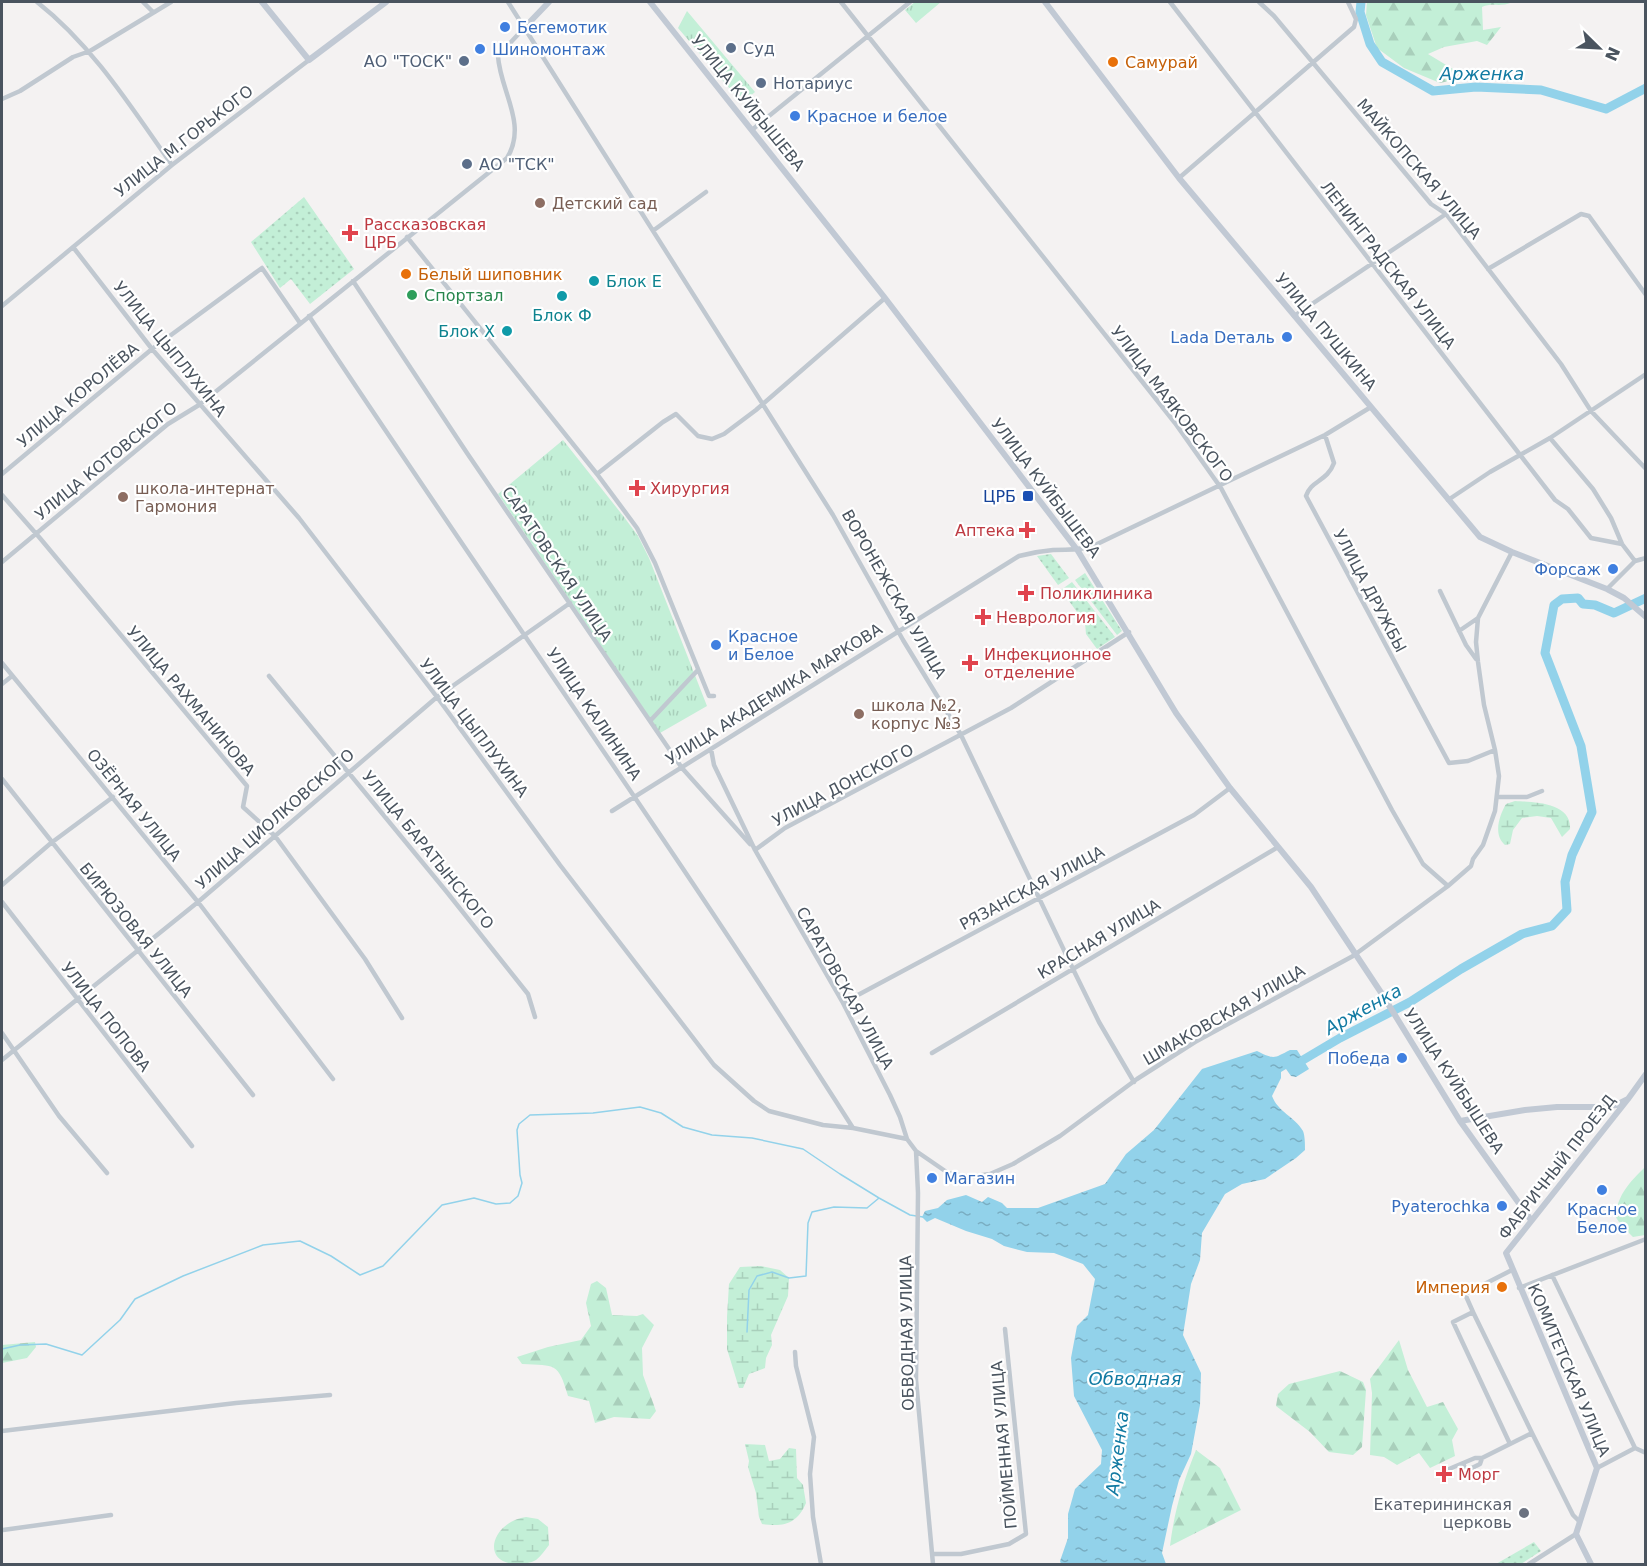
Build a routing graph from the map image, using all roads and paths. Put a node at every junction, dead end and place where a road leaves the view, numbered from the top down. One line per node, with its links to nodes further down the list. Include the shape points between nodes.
1 (37, 2): 18 (street)
2 (143, 2): 15 (street)
3 (171, 2): 15 (street)
4 (262, 2): 19 (street)
5 (386, 2): 19 (street, УЛИЦА М.ГОРЬКОГО)
6 (508, 2): 16 (street, ВОРОНЕЖСКАЯ УЛИЦА)
7 (549, 2): 16 (street)
8 (650, 2): 23 (street, УЛИЦА КУЙБЫШЕВА)
9 (841, 2): 17 (street, УЛИЦА МАЯКОВСКОГО)
10 (910, 2): 17 (street)
11 (1045, 2): 25 (street, УЛИЦА ПУШКИНА)
12 (1170, 2): 22 (street, ЛЕНИНГРАДСКАЯ УЛИЦА)
13 (1259, 2): 20 (street, МАЙКОПСКАЯ УЛИЦА)
14 (1348, 2): 20 (street, via 1356,19 1354,27)
15 (153, 12): 18 (street)
16 (525, 27): 28 (street, ВОРОНЕЖСКАЯ УЛИЦА); 29 (street, УЛИЦА КОТОВСКОГО, via 498,56 515,120 512,150 499,166)
17 (868, 36): 23 (street); 52 (street, УЛИЦА МАЯКОВСКОГО, via 1175,423)
18 (90, 51): 21 (street); 24 (street)
19 (309, 60): 24 (street, УЛИЦА М.ГОРЬКОГО)
20 (1311, 63): 22 (street); 27 (street, МАЙКОПСКАЯ УЛИЦА, via 1431,204)
21 (2, 99)
22 (1255, 112): 25 (street); 31 (street, ЛЕНИНГРАДСКАЯ УЛИЦА)
23 (753, 129): 35 (street, УЛИЦА КУЙБЫШЕВА)
24 (172, 165): 30 (street, УЛИЦА М.ГОРЬКОГО)
25 (1179, 178): 38 (street, УЛИЦА ПУШКИНА)
26 (706, 192): 28 (street)
27 (1446, 214): 31 (street); 32 (street, МАЙКОПСКАЯ УЛИЦА)
28 (654, 230): 42 (street, ВОРОНЕЖСКАЯ УЛИЦА)
29 (407, 237): 33 (street, УЛИЦА КОТОВСКОГО); 51 (street)
30 (73, 247): 36 (street, УЛИЦА М.ГОРЬКОГО); 40 (street, УЛИЦА ЦЫПЛУХИНА)
31 (1372, 264): 38 (street); 48 (street, ЛЕНИНГРАДСКАЯ УЛИЦА)
32 (1488, 269): 34 (street, via 1581,214 1589,216); 45 (street, МАЙКОПСКАЯ УЛИЦА, via 1561,364)
33 (353, 281): 37 (street, УЛИЦА КОТОВСКОГО); 64 (street, САРАТОВСКАЯ УЛИЦА)
34 (1646, 295)
35 (885, 298): 42 (street); 57 (street, УЛИЦА КУЙБЫШЕВА)
36 (2, 306)
37 (309, 316): 39 (street, УЛИЦА КОТОВСКОГО); 70 (street, УЛИЦА КАЛИНИНА)
38 (1294, 316): 44 (street, УЛИЦА ПУШКИНА)
39 (300, 324): 40 (street, УЛИЦА КОРОЛЁВА, via 262,268); 43 (street, УЛИЦА КОТОВСКОГО)
40 (152, 350): 43 (street, УЛИЦА ЦЫПЛУХИНА); 50 (street, УЛИЦА КОРОЛЁВА)
41 (1646, 374): 45 (street)
42 (762, 404): 51 (street, via 712,439 698,436 676,414); 67 (street, ВОРОНЕЖСКАЯ УЛИЦА, via 833,515)
43 (199, 405): 55 (street, УЛИЦА КОТОВСКОГО, via 168,424); 78 (street, УЛИЦА ЦЫПЛУХИНА, via 298,518)
44 (1371, 407): 46 (street, УЛИЦА АКАДЕМИКА МАРКОВА); 54 (street, УЛИЦА ПУШКИНА)
45 (1591, 411): 47 (street); 49 (street, МАЙКОПСКАЯ УЛИЦА)
46 (1325, 435): 52 (street, УЛИЦА АКАДЕМИКА МАРКОВА); 82 (street, УЛИЦА ДРУЖБЫ, via 1334,463 1330,474 1308,488 1306,496 1449,763 1468,761)
47 (1550, 438): 48 (street); 56 (street, via 1593,489)
48 (1520, 454): 54 (street); 56 (street, ЛЕНИНГРАДСКАЯ УЛИЦА, via 1591,538)
49 (1646, 469)
50 (2, 474)
51 (597, 474): 73 (street, via 648,548)
52 (1220, 486): 57 (street, УЛИЦА АКАДЕМИКА МАРКОВА); 97 (street, УЛИЦА МАЯКОВСКОГО, via 1392,810 1424,864)
53 (2, 495): 55 (street, УЛИЦА РАХМАНИНОВА)
54 (1448, 500): 58 (street, УЛИЦА ПУШКИНА, via 1480,537)
55 (36, 533): 60 (street, УЛИЦА КОТОВСКОГО); 92 (street, УЛИЦА РАХМАНИНОВА, via 247,786 243,807)
56 (1622, 543): 61 (street)
57 (1078, 551): 67 (street, УЛИЦА АКАДЕМИКА МАРКОВА, via 1051,550 1019,556); 69 (street, УЛИЦА КУЙБЫШЕВА)
58 (1512, 552): 62 (street, УЛИЦА ПУШКИНА); 66 (street, ШМАКОВСКАЯ УЛИЦА)
59 (1646, 558): 61 (street)
60 (2, 561)
61 (1635, 561): 62 (street)
62 (1607, 589): 65 (street, УЛИЦА ПУШКИНА)
63 (1440, 591): 68 (street, ШМАКОВСКАЯ УЛИЦА)
64 (570, 603): 70 (street, УЛИЦА ЦИОЛКОВСКОГО); 79 (street, САРАТОВСКАЯ УЛИЦА)
65 (1643, 615)
66 (1478, 618): 68 (street); 71 (street, ШМАКОВСКАЯ УЛИЦА)
67 (899, 630): 80 (street, ВОРОНЕЖСКАЯ УЛИЦА); 81 (street, УЛИЦА АКАДЕМИКА МАРКОВА)
68 (1459, 631): 71 (street, ШМАКОВСКАЯ УЛИЦА)
69 (1129, 632): 80 (street, УЛИЦА ДОНСКОГО, via 1011,708); 86 (street, УЛИЦА КУЙБЫШЕВА, via 1176,713)
70 (525, 634): 78 (street, УЛИЦА ЦИОЛКОВСКОГО); 88 (street, УЛИЦА КАЛИНИНА)
71 (1478, 662): 82 (street, ШМАКОВСКАЯ УЛИЦА)
72 (2, 663): 74 (street, ОЗЁРНАЯ УЛИЦА)
73 (697, 671): 77 (street, via 709,696); 79 (street)
74 (12, 676): 76 (street); 89 (street, ОЗЁРНАЯ УЛИЦА)
75 (269, 676): 84 (street, УЛИЦА БАРАТЫНСКОГО)
76 (2, 684)
77 (714, 696)
78 (437, 697): 84 (street, УЛИЦА ЦИОЛКОВСКОГО); 118 (street, УЛИЦА ЦЫПЛУХИНА, via 714,1065 769,1111)
79 (650, 721): 83 (street, САРАТОВСКАЯ УЛИЦА)
80 (961, 735): 95 (street, УЛИЦА ДОНСКОГО, via 785,828); 98 (street, ВОРОНЕЖСКАЯ УЛИЦА)
81 (711, 749): 83 (street, УЛИЦА АКАДЕМИКА МАРКОВА); 95 (street, САРАТОВСКАЯ УЛИЦА, via 714,765)
82 (1495, 750): 90 (street, ШМАКОВСКАЯ УЛИЦА)
83 (682, 768): 88 (street, УЛИЦА АКАДЕМИКА МАРКОВА); 95 (street, САРАТОВСКАЯ УЛИЦА)
84 (348, 771): 92 (street, УЛИЦА ЦИОЛКОВСКОГО); 106 (street, УЛИЦА БАРАТЫНСКОГО, via 528,994)
85 (2, 779): 93 (street, БИРЮЗОВАЯ УЛИЦА)
86 (1230, 788): 94 (street, УЛИЦА КУЙБЫШЕВА); 98 (street, РЯЗАНСКАЯ УЛИЦА, via 1194,815)
87 (1542, 791): 90 (street, via 1527,797)
88 (635, 796): 91 (street, УЛИЦА АКАДЕМИКА МАРКОВА); 118 (street, УЛИЦА КАЛИНИНА)
89 (113, 797): 93 (street); 100 (street, ОЗЁРНАЯ УЛИЦА)
90 (1497, 797): 97 (street, ШМАКОВСКАЯ УЛИЦА, via 1483,845 1472,866)
91 (612, 811)
92 (275, 836): 100 (street, УЛИЦА ЦИОЛКОВСКОГО); 107 (street, УЛИЦА РАХМАНИНОВА, via 365,959)
93 (51, 843): 96 (street); 101 (street, БИРЮЗОВАЯ УЛИЦА)
94 (1278, 847): 102 (street, УЛИЦА КУЙБЫШЕВА, via 1311,887); 103 (street, КРАСНАЯ УЛИЦА)
95 (755, 850): 105 (street, САРАТОВСКАЯ УЛИЦА)
96 (2, 885)
97 (1448, 886): 102 (street, ШМАКОВСКАЯ УЛИЦА)
98 (1039, 898): 103 (street, ВОРОНЕЖСКАЯ УЛИЦА); 105 (street, РЯЗАНСКАЯ УЛИЦА)
99 (2, 902): 104 (street, УЛИЦА ПОПОВА)
100 (198, 902): 101 (street, УЛИЦА ЦИОЛКОВСКОГО); 113 (street, ОЗЁРНАЯ УЛИЦА)
101 (137, 949): 104 (street, УЛИЦА ЦИОЛКОВСКОГО); 115 (street, БИРЮЗОВАЯ УЛИЦА)
102 (1356, 954): 114 (street, ШМАКОВСКАЯ УЛИЦА, via 1195,1042); 117 (street, УЛИЦА КУЙБЫШЕВА)
103 (1072, 969): 110 (street, КРАСНАЯ УЛИЦА); 114 (street, ВОРОНЕЖСКАЯ УЛИЦА)
104 (76, 998): 109 (street, УЛИЦА ЦИОЛКОВСКОГО); 120 (street, УЛИЦА ПОПОВА)
105 (843, 1004): 119 (street, САРАТОВСКАЯ УЛИЦА)
106 (535, 1017)
107 (402, 1018)
108 (2, 1033): 109 (street)
109 (14, 1050): 111 (street, УЛИЦА ЦИОЛКОВСКОГО); 122 (street, via 58,1116)
110 (932, 1053)
111 (2, 1060)
112 (1646, 1074): 116 (street, ФАБРИЧНЫЙ ПРОЕЗД)
113 (333, 1079)
114 (1134, 1082): 121 (street, ШМАКОВСКАЯ УЛИЦА, via 1060,1136 990,1174 968,1177 948,1173)
115 (253, 1095)
116 (1628, 1099): 117 (street, ФАБРИЧНЫЙ ПРОЕЗД, via 1602,1107 1525,1110); 123 (street, ФАБРИЧНЫЙ ПРОЕЗД)
117 (1460, 1121): 123 (street, УЛИЦА КУЙБЫШЕВА)
118 (853, 1128): 119 (street, УЛИЦА ЦЫПЛУХИНА)
119 (908, 1139): 121 (street)
120 (192, 1146)
121 (916, 1151): 146 (street, ОБВОДНАЯ УЛИЦА, via 916,1380)
122 (108, 1173)
123 (1531, 1220): 125 (street, ФАБРИЧНЫЙ ПРОЕЗД)
124 (1646, 1239): 127 (street)
125 (1506, 1253): 126 (street, КОМИТЕТСКАЯ УЛИЦА)
126 (1512, 1270): 128 (street, КОМИТЕТСКАЯ УЛИЦА); 129 (street, via 1465,1294)
127 (1552, 1275): 128 (street); 136 (street)
128 (1520, 1288): 140 (street, КОМИТЕТСКАЯ УЛИЦА)
129 (1473, 1312): 134 (street); 135 (street, via 1453,1322)
130 (1005, 1329): 146 (street, ПОЙМЕННАЯ УЛИЦА, via 1026,1533 1009,1544 961,1554)
131 (795, 1352): 147 (street, via 814,1437 810,1474)
132 (330, 1395): 133 (street)
133 (2, 1431)
134 (1532, 1433): 135 (street); 143 (street)
135 (1510, 1444): 138 (street)
136 (1635, 1448): 137 (street); 140 (street)
137 (1646, 1453)
138 (1482, 1458): 139 (street); 139 (street, via 1480,1464 1466,1471)
139 (1462, 1463): 141 (street)
140 (1597, 1468): 143 (street, КОМИТЕТСКАЯ УЛИЦА)
141 (1449, 1469)
142 (111, 1515): 144 (street)
143 (1579, 1521): 145 (street, КОМИТЕТСКАЯ УЛИЦА)
144 (3, 1530)
145 (1576, 1534): 149 (street); 150 (street)
146 (932, 1554): 148 (street, ОБВОДНАЯ УЛИЦА)
147 (821, 1564)
148 (933, 1564)
149 (1529, 1564)
150 (1591, 1564)

